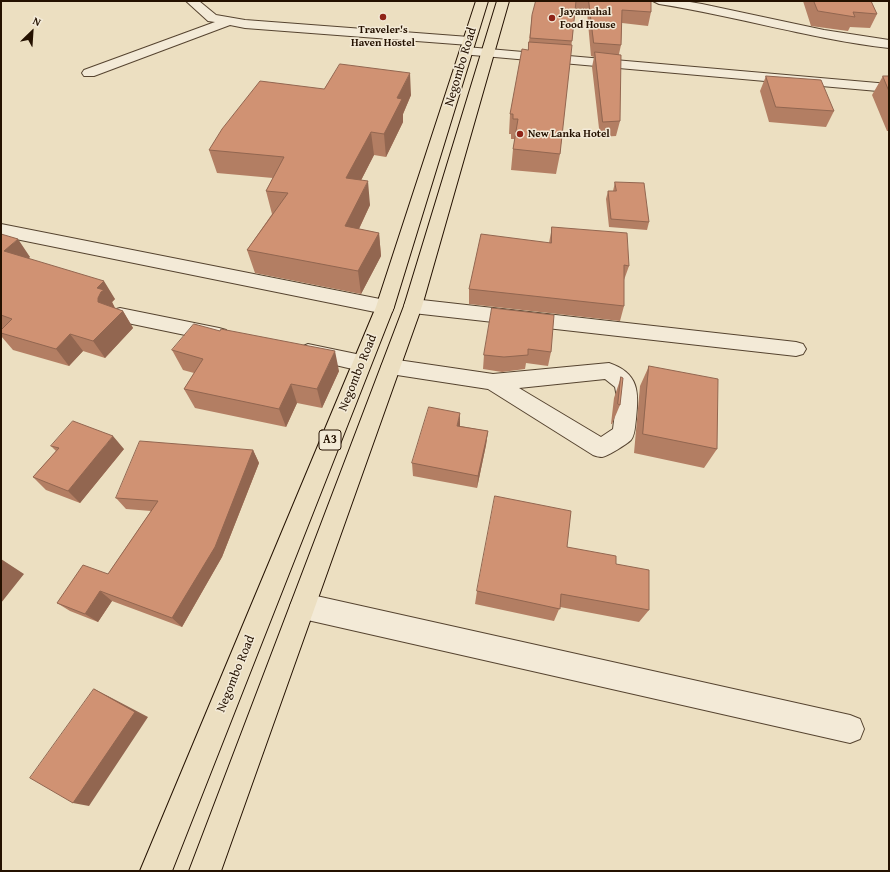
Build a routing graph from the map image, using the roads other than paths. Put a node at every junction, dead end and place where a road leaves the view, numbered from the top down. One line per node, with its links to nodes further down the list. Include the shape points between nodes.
1 (192, 1): 5 (street, via 212,18)
2 (482, 1): 7 (highway, Negombo Road / A3)
3 (503, 1): 7 (highway, Negombo Road / A3)
4 (659, 1): 6 (street, via 715,10 858,41)
5 (230, 21): 7 (street); 8 (street)
6 (889, 44)
7 (474, 49): 9 (street); 11 (highway, Negombo Road / A3); 12 (highway, Negombo Road / A3)
8 (89, 72)
9 (889, 88)
10 (1, 230): 12 (street)
11 (413, 306): 16 (street); 18 (highway, Negombo Road / A3)
12 (386, 307): 17 (highway, Negombo Road / A3)
13 (120, 315): 14 (street)
14 (237, 338)
15 (291, 349): 17 (street)
16 (796, 349)
17 (361, 363): 22 (highway, Negombo Road / A3)
18 (391, 368): 19 (street); 20 (highway, Negombo Road / A3)
19 (493, 382): 19 (street, via 609,371 625,383 628,397 623,434 601,448)
20 (303, 606): 21 (street); 23 (highway, Negombo Road / A3)
21 (850, 729)
22 (156, 871)
23 (205, 871)

